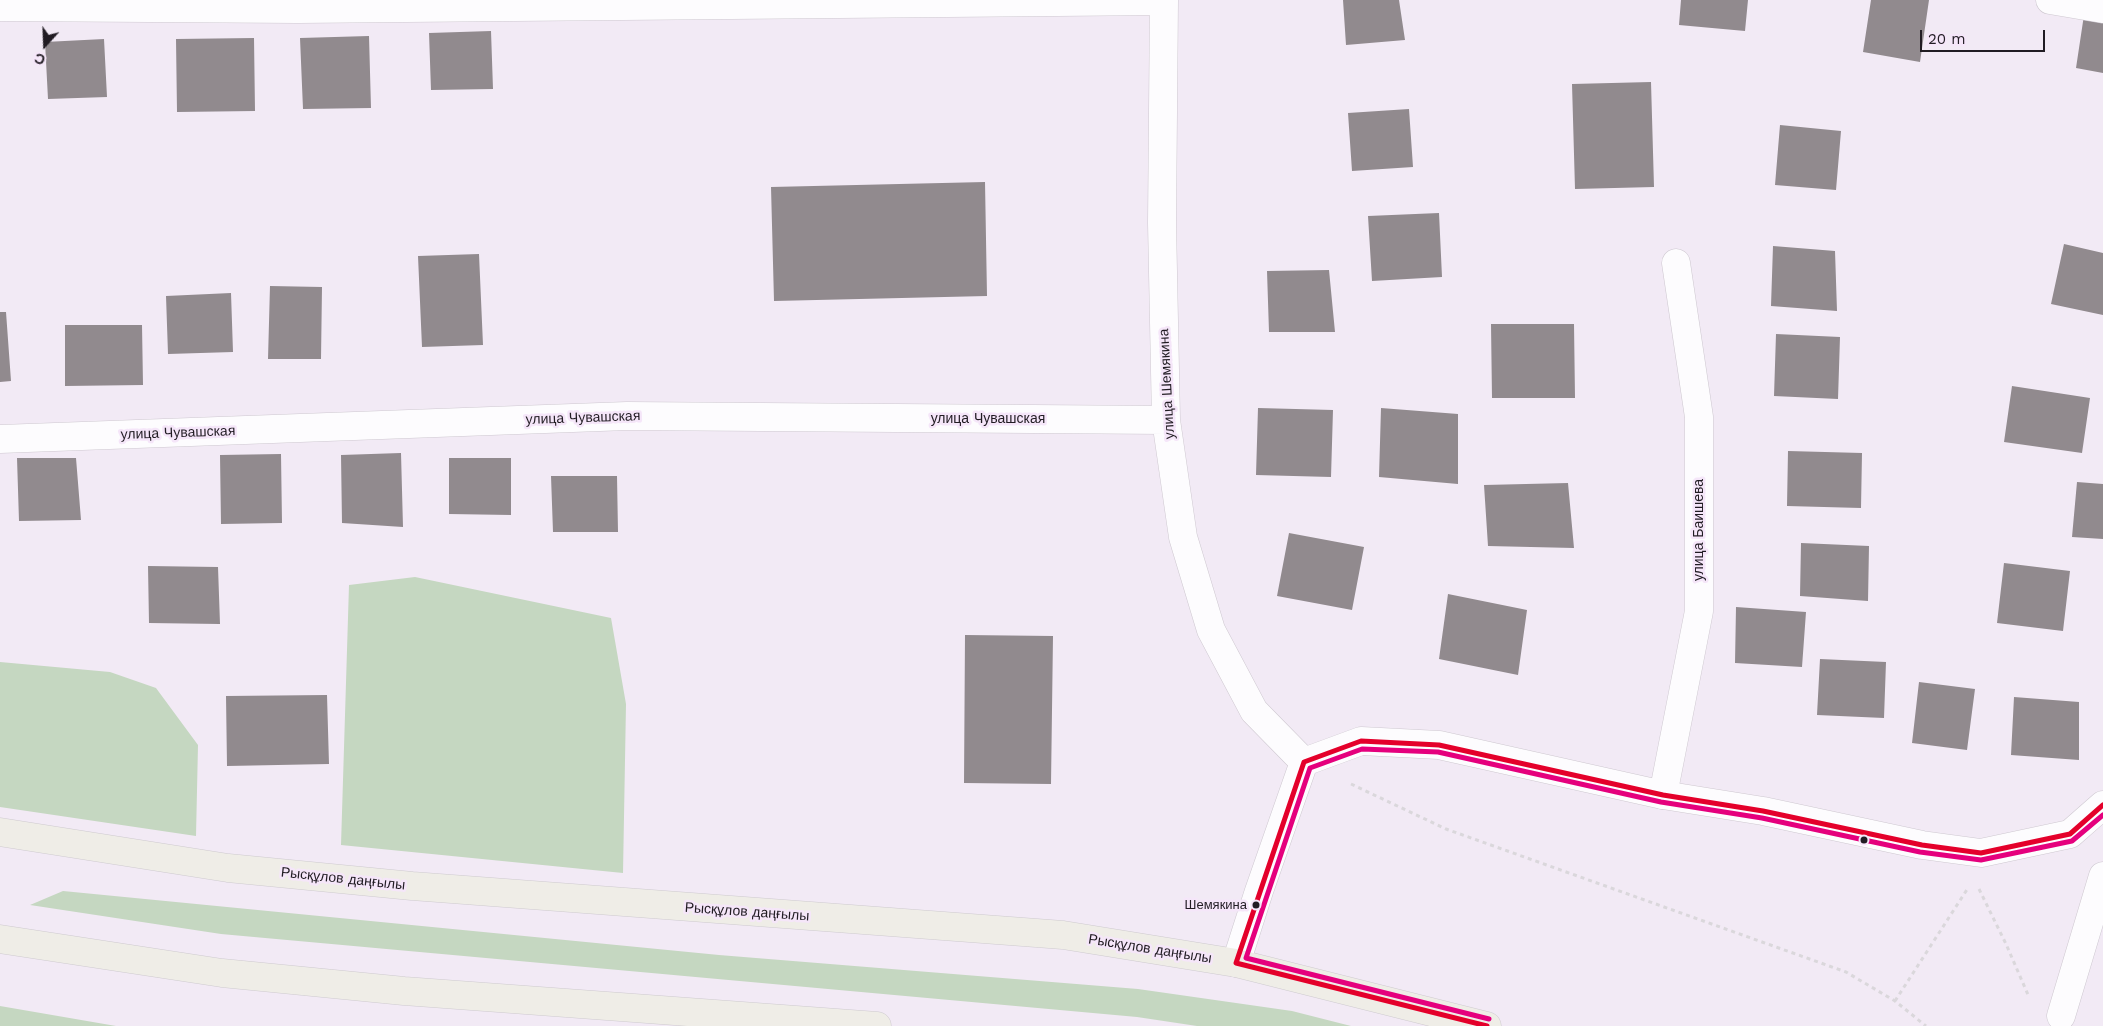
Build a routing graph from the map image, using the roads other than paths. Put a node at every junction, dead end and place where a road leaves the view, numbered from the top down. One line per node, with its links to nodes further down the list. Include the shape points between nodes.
1 (1164, 0): 3 (street, via 298,10); 6 (street, улица Шемякина, via 1162,223)
2 (2050, 0): 4 (street)
3 (0, 7)
4 (2103, 9)
5 (1676, 264): 9 (street, улица Баишева, via 1699,417 1700,611)
6 (1166, 420): 7 (street, улица Чувашская, via 627,416); 8 (street, улица Шемякина, via 1183,537 1211,630 1254,711)
7 (0, 440)
8 (1304, 762): 9 (street, via 1361,741 1438,745); 14 (street)
9 (1664, 795): 10 (street, via 1763,811 1922,845 1981,853 2070,834)
10 (2103, 805)
11 (0, 832): 14 (main road, Рысқұлов даңғылы, via 228,868 393,884 1063,936)
12 (2103, 876): 15 (street)
13 (0, 938): 16 (main road, via 231,974 404,991)
14 (1236, 963): 17 (main road, Рысқұлов даңғылы)
15 (2061, 1016)
16 (877, 1026)
17 (1487, 1026)

